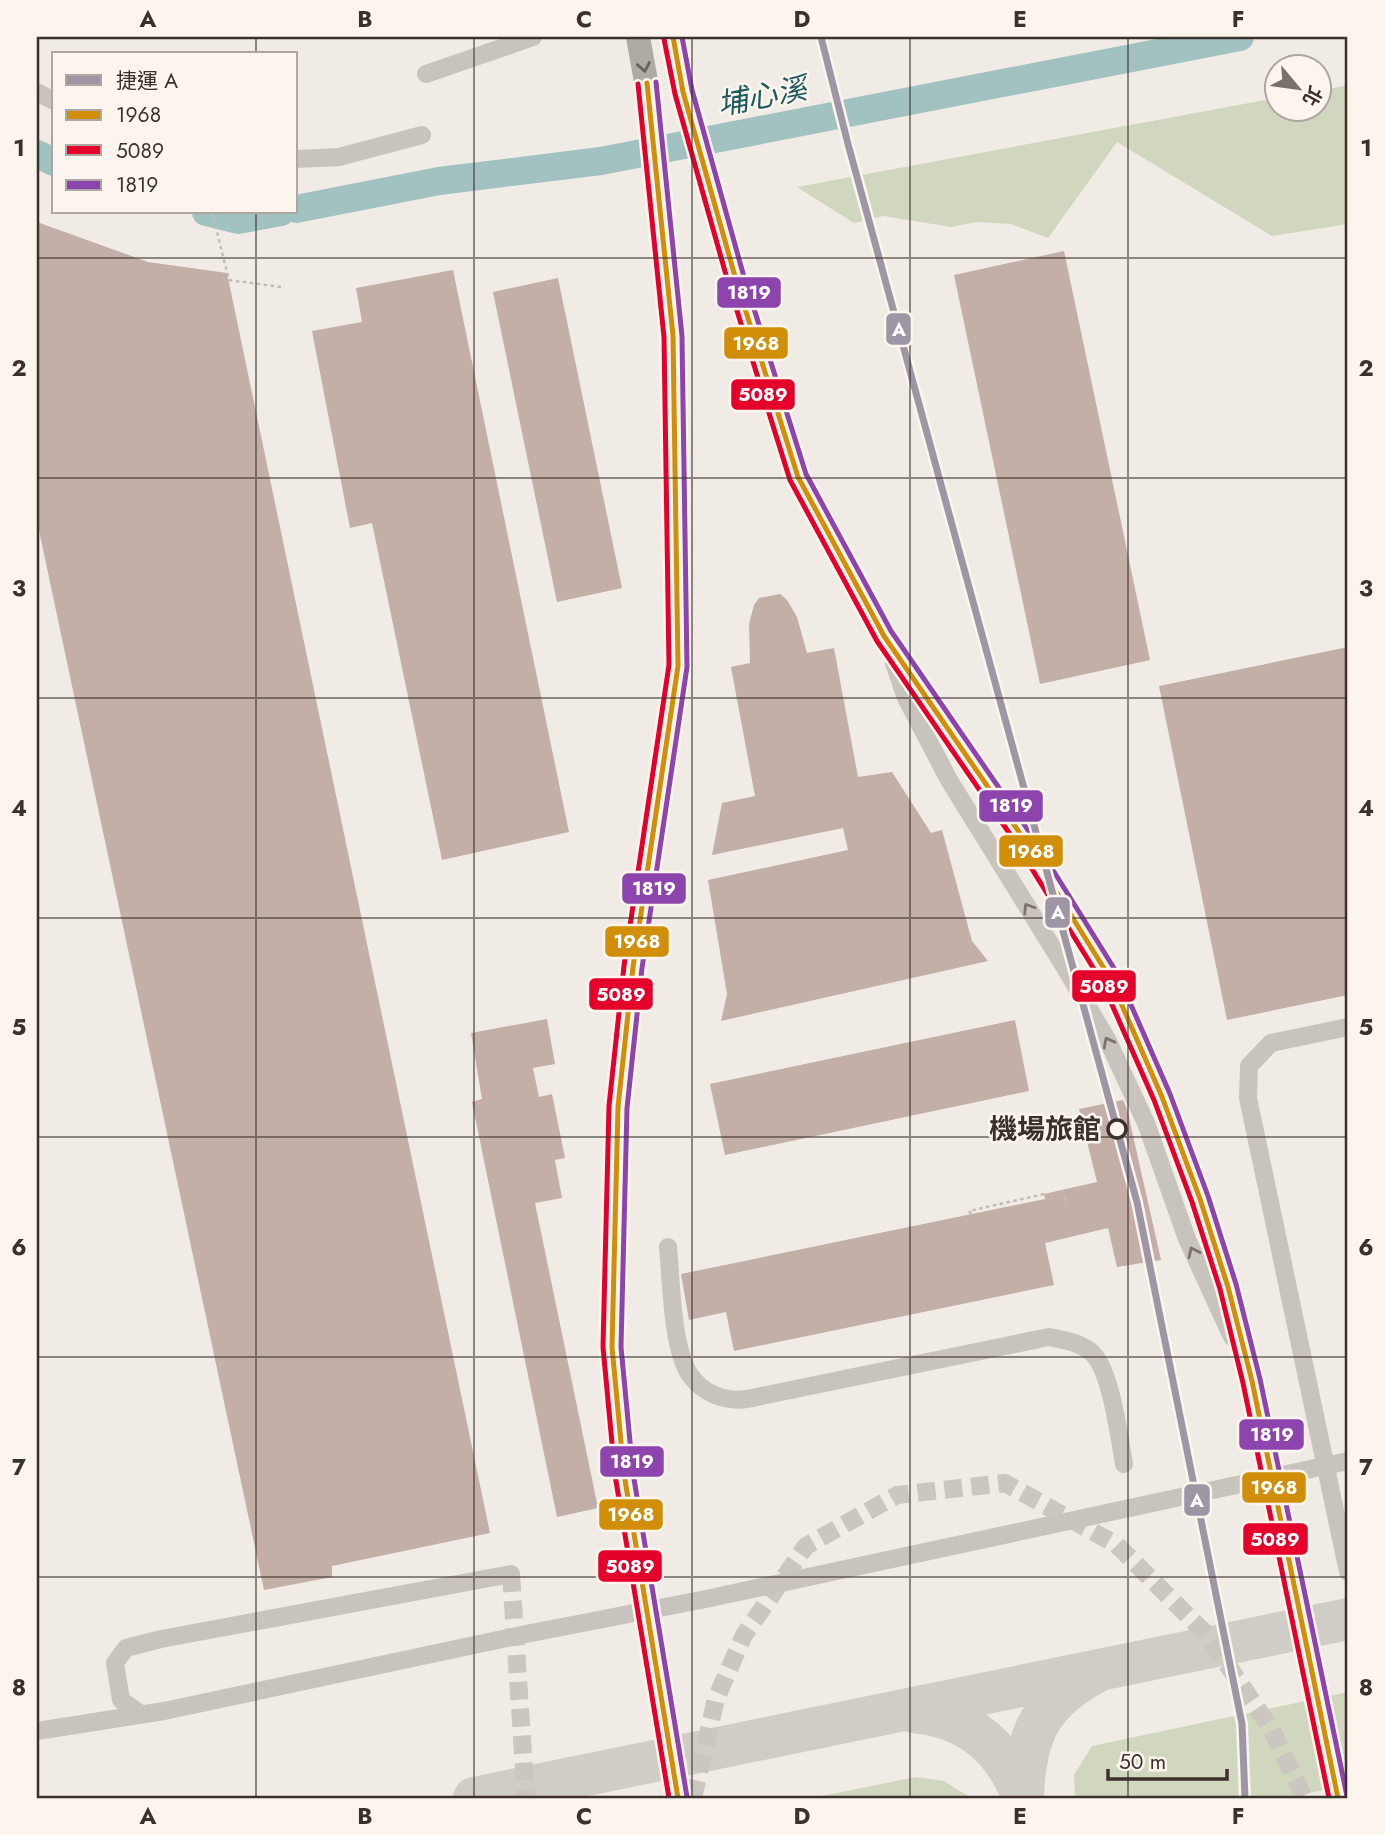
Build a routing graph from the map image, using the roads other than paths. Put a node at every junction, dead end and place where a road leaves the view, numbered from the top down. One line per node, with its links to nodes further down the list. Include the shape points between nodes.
1 (533, 37): 4 (street)
2 (638, 37): 8 (highway, one-way to 8)
3 (673, 37): 7 (highway, via 683,92)
4 (426, 74)
5 (422, 135): 6 (street, via 339,156)
6 (298, 159)
7 (716, 209): 9 (street, via 798,477)
8 (660, 213): 19 (street, via 673,349 678,666 633,967 618,1107 612,1347 624,1474)
9 (884, 636): 12 (street, one-way to 9, via 1187,1239 1146,1123 1108,1041 949,780 906,698); 12 (street, via 1021,835 1110,978 1200,1199)
10 (1348, 1027): 15 (street, via 1271,1042 1249,1066 1248,1098)
11 (668, 1247): 14 (street, via 682,1357 690,1375 721,1399 747,1399 1049,1337 1092,1352 1102,1368)
12 (1252, 1381): 20 (street)
13 (1348, 1461): 17 (street, via 583,1625)
14 (1124, 1464)
15 (1348, 1572)
16 (511, 1574): 17 (street, via 126,1648 115,1663 121,1699)
17 (141, 1714): 18 (street)
18 (37, 1731)
19 (678, 1798)
20 (1338, 1798)

